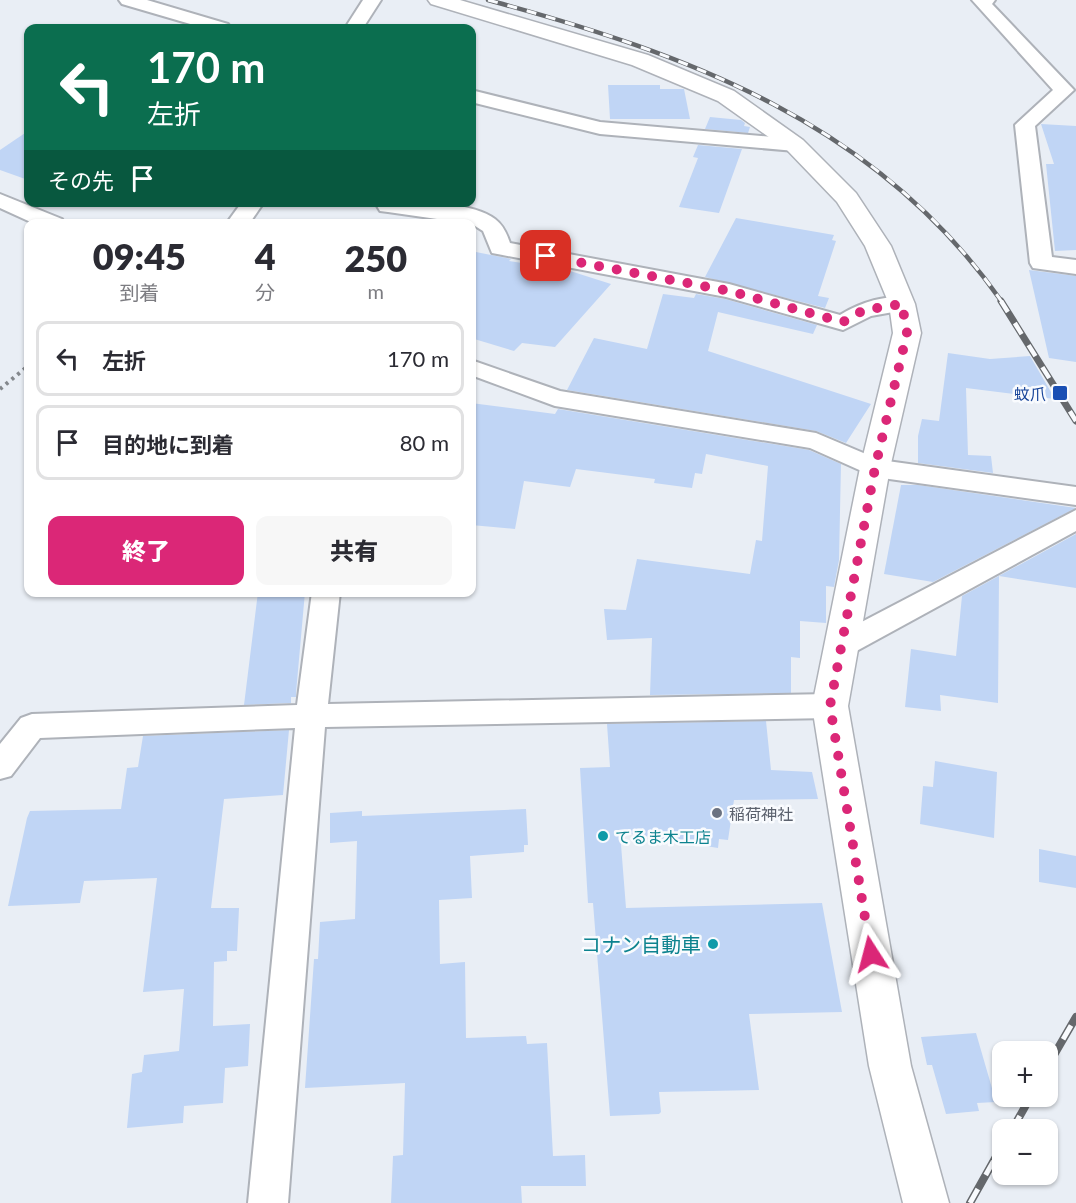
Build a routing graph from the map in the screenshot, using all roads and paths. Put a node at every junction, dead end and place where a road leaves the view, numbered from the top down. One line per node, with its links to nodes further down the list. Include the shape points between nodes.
1 (128, 0): 5 (street)
2 (372, 0): 6 (street)
3 (438, 0): 8 (street, via 640,60 726,96)
4 (986, 0): 14 (street, via 980,1 1064,90 1025,125 1041,263)
5 (209, 24)
6 (357, 24)
7 (476, 97): 8 (street, via 600,128)
8 (795, 145): 15 (street, via 848,198 878,246)
9 (0, 200): 12 (street)
10 (250, 207): 13 (street)
11 (397, 207): 15 (street, via 485,220 494,228 500,248 729,291 843,322 864,310)
12 (43, 219)
13 (241, 219)
14 (1076, 267)
15 (902, 304): 19 (street, via 907,333)
16 (24, 369): 18 (path)
17 (476, 369): 19 (street, via 555,398 816,441)
18 (0, 389)
19 (875, 468): 20 (street); 23 (street)
20 (1076, 496)
21 (1076, 519): 23 (street)
22 (325, 597): 25 (street)
23 (841, 646): 24 (street)
24 (830, 706): 25 (street); 28 (street, via 890,1066)
25 (312, 716): 26 (street, via 32,726); 27 (street)
26 (0, 767)
27 (268, 1203)
28 (926, 1203)

